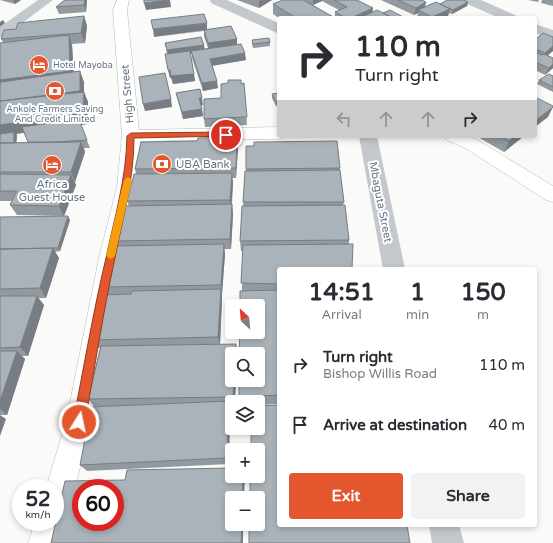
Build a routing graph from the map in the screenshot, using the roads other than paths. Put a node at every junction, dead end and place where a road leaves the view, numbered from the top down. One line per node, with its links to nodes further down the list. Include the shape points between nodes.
1 (46, 0): 8 (street)
2 (216, 0): 6 (street)
3 (470, 0): 5 (street)
4 (118, 3): 11 (main road, High Street)
5 (506, 16)
6 (277, 29)
7 (537, 29): 9 (street)
8 (0, 33)
9 (553, 35)
10 (277, 133): 11 (main road)
11 (131, 136): 16 (main road, High Street, via 127,187 110,258 79,422)
12 (368, 138): 15 (street, Mbaguta Street)
13 (457, 138): 14 (main road)
14 (553, 195)
15 (394, 267)
16 (63, 479)
17 (444, 527): 20 (street)
18 (47, 531): 19 (main road)
19 (44, 543)
20 (448, 543)

